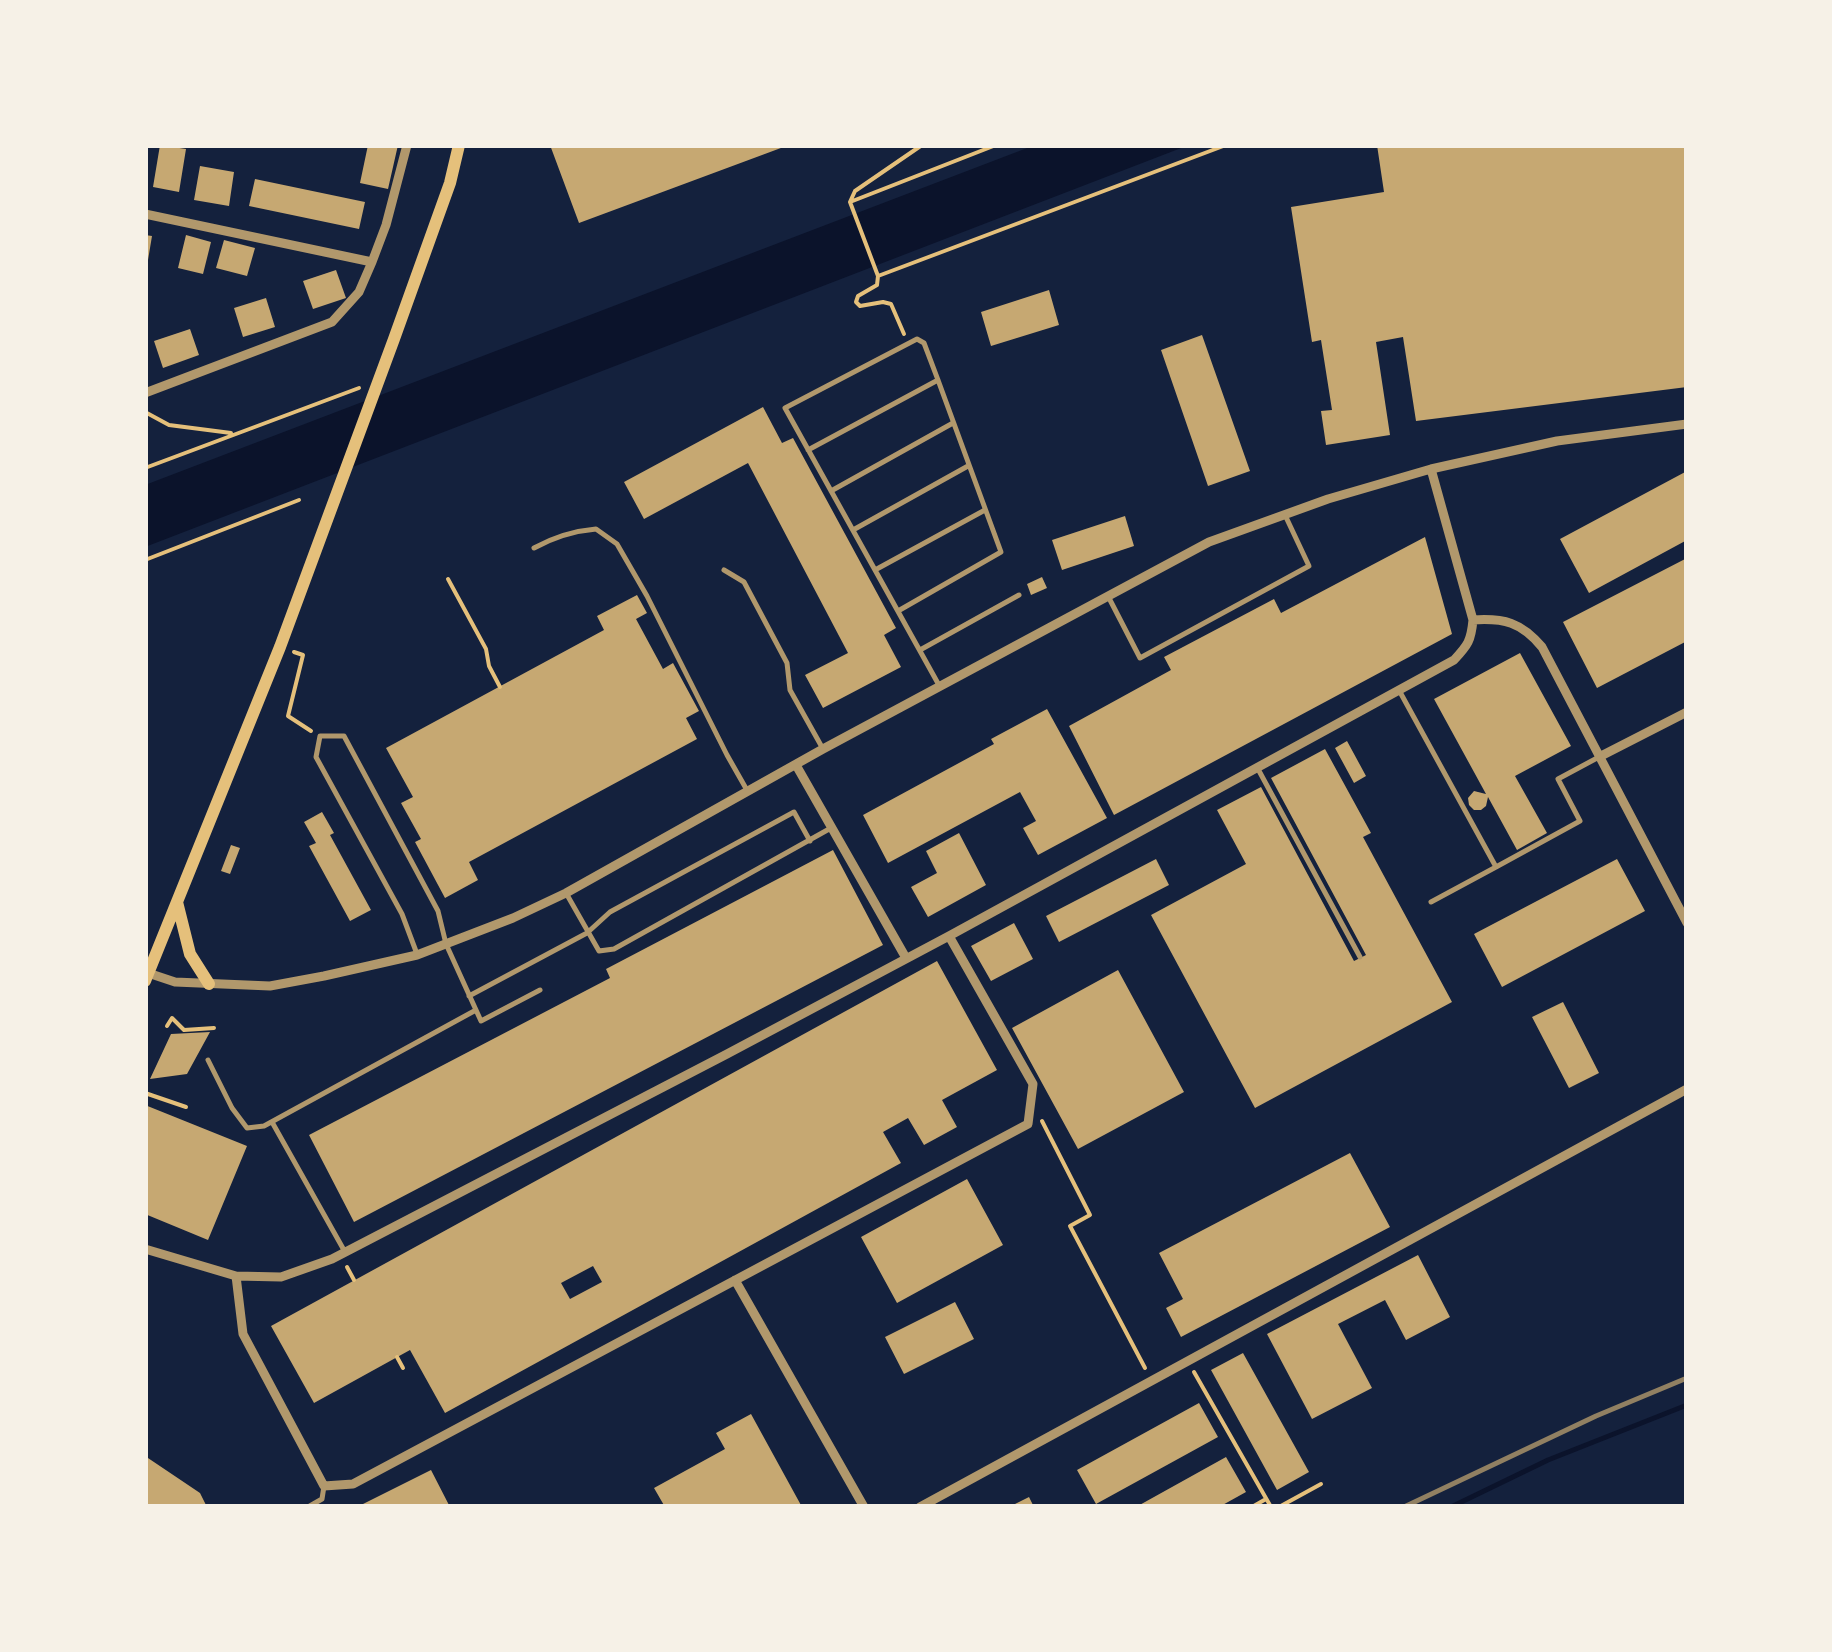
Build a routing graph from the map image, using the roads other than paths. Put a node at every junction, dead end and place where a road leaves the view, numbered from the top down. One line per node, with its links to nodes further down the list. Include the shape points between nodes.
1 (407, 145): 4 (street)
2 (460, 145): 36 (main road, via 280,647)
3 (145, 214): 4 (street)
4 (372, 262): 6 (street, via 359,292 332,322)
5 (938, 380): 7 (lane); 9 (lane); 9 (lane, via 918,339 785,408)
6 (145, 393)
7 (954, 423): 10 (lane); 12 (lane)
8 (1687, 424): 11 (street, via 1557,441)
9 (808, 450): 12 (lane)
10 (969, 466): 13 (lane); 15 (lane)
11 (1431, 469): 14 (street); 22 (street)
12 (831, 491): 15 (lane)
13 (986, 510): 18 (lane); 21 (lane, via 1001,552)
14 (1285, 515): 20 (street, via 1209,542); 20 (lane, via 1309,566 1140,658)
15 (853, 530): 18 (lane)
16 (534, 548): 31 (lane, via 596,529 617,544)
17 (724, 570): 27 (lane, via 744,582 788,663 790,690)
18 (875, 570): 21 (lane)
19 (1019, 596): 23 (lane)
20 (1108, 596): 24 (street)
21 (898, 611): 23 (lane)
22 (1472, 620): 25 (street, via 1468,646 1454,660); 28 (street, via 1494,619 1529,632)
23 (920, 650): 24 (lane)
24 (940, 687): 27 (street)
25 (1398, 690): 30 (street); 34 (lane)
26 (1687, 712): 28 (street)
27 (822, 749): 29 (street)
28 (1599, 757): 34 (lane, via 1558,779 1580,821); 38 (street)
29 (796, 765): 31 (street); 32 (street)
30 (1256, 766): 40 (street); 44 (lane)
31 (748, 792): 35 (street)
32 (831, 828): 33 (lane); 43 (street)
33 (810, 841): 39 (lane, via 614,949 599,951); 39 (lane, via 794,812 610,912)
34 (1496, 867): 37 (lane)
35 (566, 893): 39 (lane); 41 (street)
36 (177, 902): 45 (main road); 46 (main road, via 190,954)
37 (1430, 902)
38 (1687, 923)
39 (588, 932): 48 (lane)
40 (949, 936): 43 (street); 56 (street, via 1033,1084 1028,1124)
41 (446, 944): 42 (street); 42 (lane, via 438,910 344,736 320,736 316,757); 48 (lane)
42 (418, 954): 46 (street, via 270,986)
43 (906, 958): 54 (street)
44 (1360, 958)
45 (146, 975): 46 (street)
46 (209, 984)
47 (540, 990): 49 (lane, via 481,1021)
48 (469, 996): 49 (lane)
49 (476, 1010): 52 (lane)
50 (208, 1060): 52 (lane, via 247,1128)
51 (1687, 1090): 60 (street)
52 (272, 1122): 54 (lane)
53 (145, 1250): 55 (street)
54 (345, 1252): 55 (street, via 281,1277)
55 (236, 1276): 57 (street, via 243,1334)
56 (735, 1280): 57 (street, via 353,1484); 59 (street)
57 (324, 1486): 58 (lane, via 322,1498)
58 (308, 1507)
59 (864, 1507)
60 (920, 1507)

